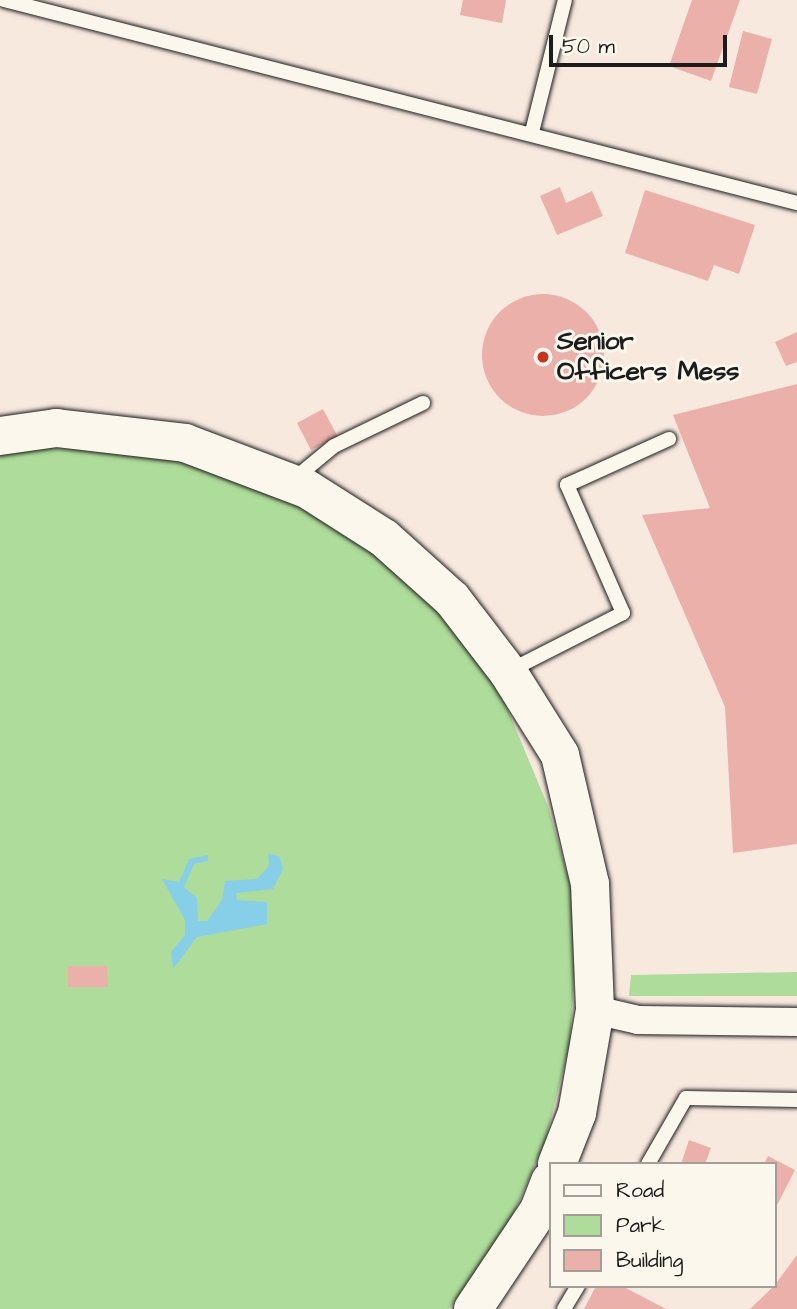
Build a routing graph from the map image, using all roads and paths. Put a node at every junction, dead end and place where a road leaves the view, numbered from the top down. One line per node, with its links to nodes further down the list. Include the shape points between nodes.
1 (4, 0): 3 (lane)
2 (565, 0): 3 (lane)
3 (532, 132): 4 (lane)
4 (797, 203)
5 (423, 403): 8 (lane, via 334,446)
6 (0, 436): 8 (main road, via 56,428 185,443)
7 (669, 439): 9 (lane, via 567,485 623,612)
8 (290, 483): 9 (main road, via 384,538 452,600)
9 (508, 672): 10 (main road, via 561,755 590,884)
10 (595, 1010): 11 (street, via 638,1020); 13 (main road, via 577,1113)
11 (797, 1022)
12 (797, 1100): 14 (lane, via 686,1098)
13 (558, 1162)
14 (649, 1162)
15 (548, 1186): 17 (main road, via 539,1210)
16 (577, 1288): 18 (lane)
17 (473, 1309)
18 (564, 1309)

